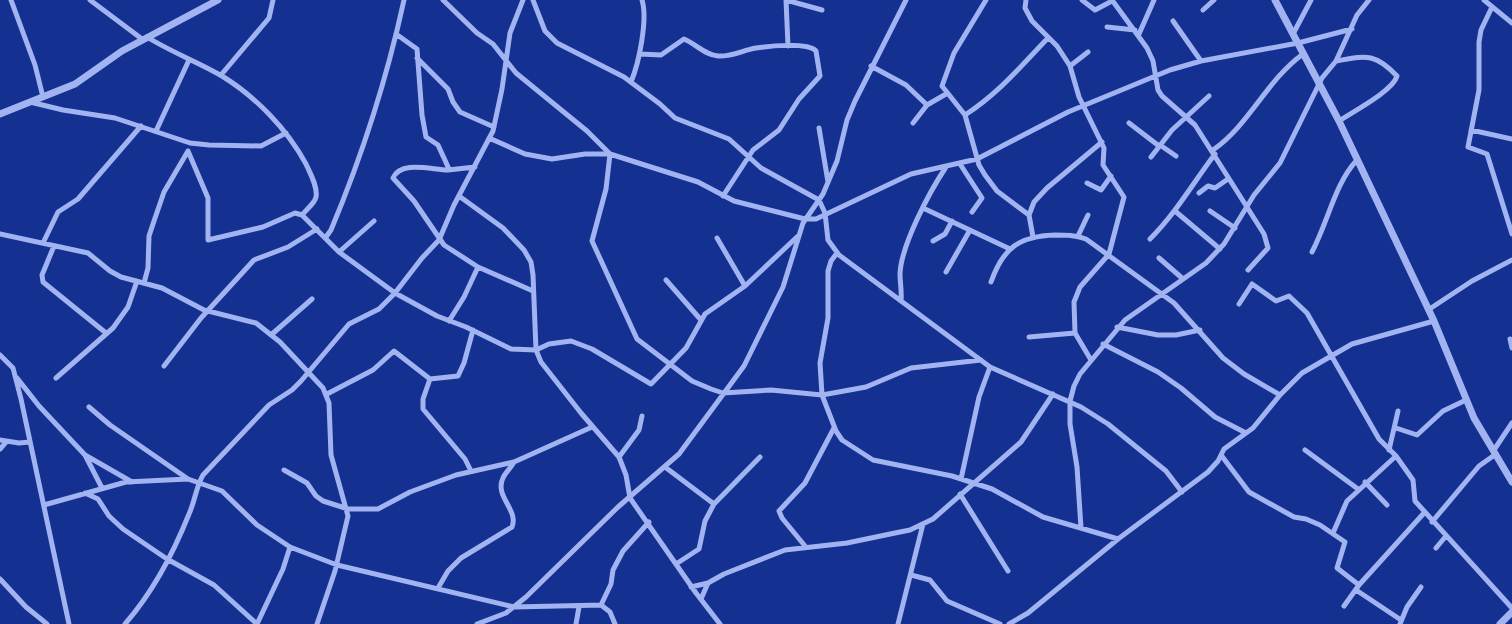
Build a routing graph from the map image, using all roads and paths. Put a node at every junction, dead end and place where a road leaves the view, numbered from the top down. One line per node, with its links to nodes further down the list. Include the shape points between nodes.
1 (11, 0): 54 (street)
2 (90, 0): 33 (street)
3 (218, 0): 30 (street)
4 (273, 0): 48 (street, via 269,18)
5 (404, 0): 31 (street)
6 (443, 0): 42 (street)
7 (523, 0): 42 (street, via 510,33)
8 (533, 0): 50 (street, via 550,37)
9 (642, 0): 39 (street, via 645,9)
10 (786, 0): 23 (street); 37 (street)
11 (906, 0): 46 (street)
12 (986, 0): 52 (street, via 954,53 941,85)
13 (1026, 0): 34 (street, via 1032,21)
14 (1082, 0): 21 (street, via 1095,10)
15 (1154, 0): 29 (street)
16 (1214, 0): 24 (street)
17 (1275, 0): 32 (street)
18 (1311, 0): 32 (street)
19 (1369, 0): 28 (street, via 1357,15)
20 (1484, 0): 22 (street)
21 (1112, 1): 29 (street)
22 (1492, 7): 26 (street); 67 (street, via 1481,30 1479,90)
23 (822, 10)
24 (1204, 10)
25 (1173, 21): 44 (street)
26 (1512, 23)
27 (1107, 27): 29 (street)
28 (1352, 29): 36 (street); 45 (street)
29 (1137, 32): 49 (street, via 1153,61)
30 (154, 33): 33 (street); 35 (street)
31 (396, 34): 41 (street, via 414,46); 114 (street, via 352,179)
32 (1293, 34): 36 (street)
33 (144, 38): 35 (street); 54 (street, via 75,84)
34 (1048, 38): 47 (street); 59 (street, via 1008,82)
35 (155, 42): 43 (street)
36 (1298, 43): 40 (street); 44 (street)
37 (788, 46): 39 (street, via 715,56 684,39 660,55); 80 (street, via 814,49 821,73 798,99 779,130)
38 (1088, 52): 47 (street)
39 (640, 54): 50 (street)
40 (1303, 54): 51 (street); 76 (street, via 1277,76 1237,131)
41 (417, 58): 65 (street, via 448,89 460,112); 86 (street, via 426,137 438,145)
42 (505, 58): 65 (street); 77 (street, via 516,73)
43 (189, 60): 48 (street); 68 (street)
44 (1201, 62): 49 (street)
45 (1336, 62): 51 (street); 61 (street, via 1368,56 1397,76 1378,96)
46 (871, 66): 56 (street, via 906,85); 89 (street, via 847,120)
47 (1070, 66): 57 (street)
48 (221, 76): 69 (street, via 249,96)
49 (1155, 77): 57 (street); 60 (street, via 1162,96)
50 (631, 82): 80 (street, via 675,118 729,140)
51 (1320, 84): 61 (street); 95 (street, via 1280,163)
52 (946, 94): 56 (street); 59 (street)
53 (1209, 96): 60 (street)
54 (43, 97): 55 (street)
55 (30, 102): 58 (street); 64 (street)
56 (927, 105): 62 (street)
57 (1084, 105): 72 (street); 81 (street)
58 (0, 114)
59 (965, 115): 81 (street)
60 (1187, 116): 74 (street); 76 (street)
61 (1339, 120): 82 (street)
62 (914, 123)
63 (1129, 124): 74 (street)
64 (141, 126): 68 (street); 120 (street, via 78,199 58,212)
65 (494, 127): 70 (street)
66 (820, 128): 89 (street)
67 (1471, 130): 71 (street); 111 (street, via 1468,147 1487,154)
68 (156, 131): 73 (street)
69 (286, 133): 73 (street, via 261,146); 100 (street, via 308,170 316,192 315,200)
70 (490, 138): 77 (street, via 525,154 552,159); 84 (street)
71 (1512, 139)
72 (1102, 142): 87 (street, via 1103,165); 101 (street, via 1048,188 1034,202)
73 (190, 143): 75 (street)
74 (1160, 146): 78 (street); 79 (street)
75 (188, 151): 100 (street, via 208,198 208,240 263,227 295,214); 137 (street, via 164,192 149,236)
76 (1214, 152): 88 (street); 97 (street)
77 (610, 154): 93 (street, via 698,182); 165 (street, via 606,188 592,242 632,333)
78 (1151, 156)
79 (1176, 156)
80 (747, 157): 93 (street); 94 (street)
81 (977, 158): 83 (street); 101 (street, via 997,191)
82 (1357, 160): 125 (street, via 1342,181); 145 (street)
83 (960, 164): 85 (street); 99 (street, via 982,198)
84 (475, 167): 86 (street); 92 (street)
85 (946, 167): 96 (street); 103 (street, via 911,174)
86 (449, 170): 118 (street, via 413,168 398,172 393,178 414,202)
87 (1111, 176): 90 (street, via 1101,190); 127 (street, via 1124,197)
88 (1228, 180): 91 (street, via 1215,188 1208,186); 95 (street)
89 (828, 182): 94 (street)
90 (1086, 183)
91 (1199, 193)
92 (458, 196): 118 (street); 139 (street, via 518,242 531,262)
93 (723, 196): 104 (street)
94 (819, 200): 103 (street); 104 (street)
95 (1247, 207): 107 (street); 131 (street, via 1264,234 1268,248)
96 (923, 208): 106 (street); 143 (street, via 903,260)
97 (1175, 211): 117 (street); 123 (street)
98 (1210, 211): 107 (street)
99 (972, 212)
100 (302, 215): 108 (street)
101 (1029, 215): 115 (street)
102 (1088, 215): 113 (street)
103 (825, 216): 104 (street); 126 (street, via 828,240)
104 (805, 219): 112 (street)
105 (374, 221): 124 (street)
106 (952, 221): 109 (street); 119 (street, via 945,234)
107 (1235, 228): 123 (street)
108 (317, 229): 114 (street); 146 (street, via 288,247 254,260)
109 (970, 230): 122 (street); 132 (street)
110 (0, 234): 120 (street)
111 (1512, 234)
112 (798, 236): 138 (street); 172 (street, via 783,287 750,357)
113 (1078, 236): 115 (street); 127 (street)
114 (326, 237): 124 (street)
115 (1033, 237): 122 (street)
116 (717, 238): 138 (street)
117 (1150, 239)
118 (439, 240): 130 (street); 140 (street)
119 (933, 241)
120 (42, 243): 121 (street)
121 (54, 246): 135 (street, via 88,253 110,272); 153 (street, via 42,276 43,282)
122 (1010, 249): 136 (street)
123 (1220, 249): 133 (street, via 1206,263)
124 (339, 252): 140 (street)
125 (1312, 252)
126 (837, 253): 143 (street); 175 (street, via 831,260 827,278 828,318 820,363)
127 (1108, 254): 141 (street); 154 (street, via 1076,296)
128 (1159, 258): 133 (street)
129 (1512, 260): 145 (street)
130 (478, 267): 139 (street); 148 (street)
131 (1248, 270)
132 (946, 272)
133 (1182, 278): 141 (street)
134 (666, 280): 147 (street)
135 (137, 282): 137 (street); 153 (street, via 128,307)
136 (991, 282)
137 (144, 283): 146 (street, via 162,288)
138 (744, 286): 147 (street)
139 (533, 291): 160 (street)
140 (395, 293): 148 (street); 168 (street, via 373,313 354,319)
141 (1160, 294): 150 (street); 152 (street, via 1174,303)
142 (312, 299): 155 (street)
143 (901, 301): 163 (street)
144 (1239, 304): 162 (street, via 1252,284 1276,301 1289,296 1307,313)
145 (1428, 310): 149 (street)
146 (209, 312): 155 (street, via 246,319); 166 (street)
147 (701, 320): 165 (street, via 693,340)
148 (449, 321): 151 (street)
149 (1434, 321): 162 (street, via 1364,340); 177 (street)
150 (1117, 328): 152 (street, via 1163,335); 158 (street)
151 (473, 330): 160 (street, via 511,349); 171 (street, via 460,373 454,377)
152 (1200, 330): 176 (street, via 1223,358)
153 (106, 333): 170 (street)
154 (1075, 333): 156 (street); 164 (street)
155 (271, 335): 168 (street)
156 (1029, 337)
157 (1510, 339): 159 (street)
158 (1103, 344): 164 (street); 186 (street, via 1158,372 1215,417)
159 (1512, 348)
160 (536, 350): 165 (street, via 571,340 592,348 651,384); 183 (street, via 554,380)
161 (0, 355): 169 (street)
162 (1331, 356): 176 (street, via 1302,373); 192 (street, via 1379,439)
163 (981, 360): 167 (street); 175 (street, via 911,368 866,387)
164 (1091, 360): 178 (street, via 1074,386)
165 (670, 363): 172 (street, via 700,385)
166 (164, 366)
167 (990, 367): 174 (street); 206 (street, via 977,404)
168 (308, 373): 173 (street); 210 (street, via 292,390 269,405)
169 (15, 375): 189 (street); 194 (street)
170 (56, 378)
171 (430, 379): 173 (street, via 394,352 373,370); 204 (street, via 423,408)
172 (724, 393): 175 (street, via 771,390); 200 (street, via 686,446)
173 (327, 394): 222 (street, via 331,455)
174 (1053, 394): 178 (street); 211 (street, via 1021,442)
175 (822, 395): 184 (street)
176 (1280, 396): 186 (street)
177 (1466, 400): 185 (street, via 1443,411 1418,435); 193 (street)
178 (1070, 401): 214 (street, via 1108,424 1148,455); 227 (street)
179 (89, 407): 205 (street)
180 (1398, 411): 185 (street)
181 (642, 416): 196 (street, via 639,430)
182 (1512, 423): 193 (street)
183 (592, 427): 196 (street); 199 (street)
184 (834, 428): 206 (street, via 842,440 872,460); 231 (street, via 805,483 779,511)
185 (1396, 428): 192 (street)
186 (1246, 433): 195 (street, via 1224,449)
187 (0, 440): 188 (street)
188 (6, 442): 189 (street); 190 (street)
189 (30, 442): 220 (street)
190 (0, 449)
191 (1305, 450): 213 (street)
192 (1389, 450): 197 (street)
193 (1495, 452): 201 (street); 225 (street, via 1474,471)
194 (85, 455): 207 (street); 212 (street)
195 (1221, 455): 214 (street, via 1213,468); 228 (street, via 1252,494 1294,517 1306,519)
196 (619, 456): 217 (street)
197 (1396, 456): 208 (street); 223 (street, via 1413,480 1415,501)
198 (760, 457): 219 (street)
199 (514, 462): 204 (street); 243 (street, via 502,483 502,491 514,517 512,527 461,558)
200 (665, 466): 217 (street); 219 (street)
201 (1504, 467): 202 (street); 209 (street)
202 (1512, 467)
203 (284, 470): 222 (street, via 307,483 320,499)
204 (471, 471): 222 (street, via 418,489 378,508)
205 (188, 479): 207 (street); 210 (street)
206 (961, 480): 211 (street)
207 (132, 482): 212 (street)
208 (1366, 482): 213 (street); 221 (street)
209 (1512, 482)
210 (198, 483): 232 (street, via 222,491 257,525); 234 (street, via 189,515)
211 (973, 484): 216 (street); 227 (street, via 1005,494 1043,517)
212 (101, 488): 215 (street); 218 (street)
213 (1358, 489): 228 (street, via 1347,501)
214 (1182, 492): 230 (street)
215 (84, 493): 218 (street); 220 (street)
216 (960, 494): 226 (street, via 934,519); 237 (street)
217 (630, 498): 224 (street); 248 (street)
218 (98, 499): 234 (street, via 119,525)
219 (714, 504): 235 (street, via 705,521 699,549)
220 (44, 505): 253 (street)
221 (1387, 505)
222 (348, 510): 236 (street)
223 (1424, 514): 225 (street); 244 (street)
224 (649, 522): 235 (street); 246 (street, via 623,551)
225 (1432, 522): 229 (street)
226 (923, 524): 231 (street, via 910,530 847,543); 238 (street)
227 (1081, 528): 230 (street)
228 (1333, 533): 244 (street, via 1345,544 1337,568)
229 (1446, 536): 233 (street); 250 (street)
230 (1118, 539): 263 (street, via 1028,613)
231 (805, 546): 240 (street, via 766,556)
232 (290, 548): 236 (street); 255 (street, via 284,569)
233 (1436, 548)
234 (167, 559): 254 (street, via 152,590); 255 (street, via 214,585)
235 (676, 564): 241 (street)
236 (337, 565): 243 (street); 256 (street)
237 (1008, 571)
238 (911, 575): 261 (street); 262 (street, via 930,580 947,601)
239 (0, 579): 252 (street)
240 (708, 583): 241 (street); 245 (street)
241 (691, 586): 245 (street)
242 (1421, 587): 251 (street)
243 (438, 588): 248 (street)
244 (1358, 588): 247 (street); 251 (street)
245 (701, 599): 260 (street)
246 (601, 605): 249 (street); 259 (street, via 610,612)
247 (1344, 606)
248 (514, 607): 249 (street); 257 (street)
249 (579, 607): 258 (street)
250 (1512, 610): 264 (street)
251 (1401, 622)
252 (47, 624)
253 (69, 624)
254 (125, 624)
255 (257, 624)
256 (318, 624)
257 (477, 624)
258 (576, 624)
259 (615, 624)
260 (720, 624)
261 (898, 624)
262 (1000, 624)
263 (1009, 624)
264 (1500, 624)

